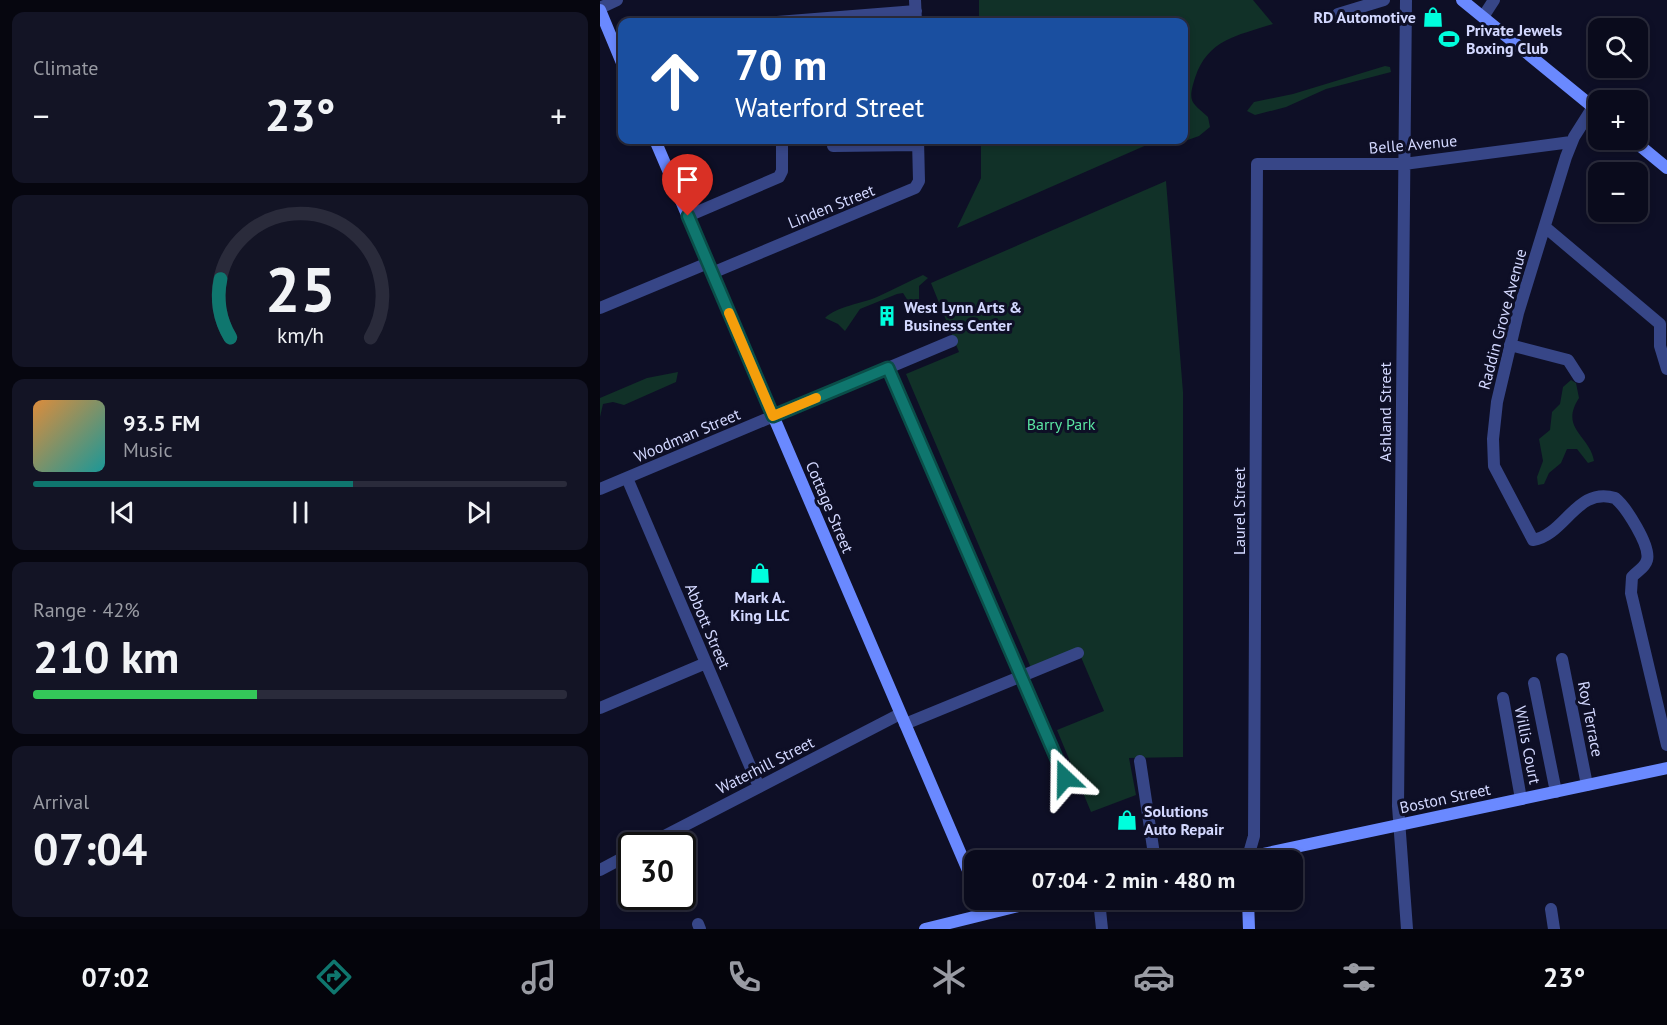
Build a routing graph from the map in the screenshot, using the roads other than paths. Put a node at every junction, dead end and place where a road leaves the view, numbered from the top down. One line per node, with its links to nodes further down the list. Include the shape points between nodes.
1 (617, 0): 6 (street)
2 (1384, 0): 8 (street)
3 (1406, 0): 22 (street, Ashland Street)
4 (1462, 0): 9 (street)
5 (1494, 0): 9 (street)
6 (600, 9): 11 (street)
7 (916, 11): 10 (street)
8 (1338, 14)
9 (1483, 17): 12 (street)
10 (828, 18)
11 (618, 53)
12 (1588, 103)
13 (1588, 120): 14 (street, Raddin Grove Avenue)
14 (1571, 142): 22 (street, Belle Avenue); 25 (street, Raddin Grove Avenue)
15 (657, 144): 24 (street, Cottage Street)
16 (782, 144): 24 (street, via 779,177)
17 (876, 144): 19 (street)
18 (918, 144): 26 (street, Linden Street, via 919,181 915,188)
19 (833, 146)
20 (1645, 150): 23 (street)
21 (1257, 164): 22 (street, Belle Avenue); 56 (street, Laurel Street, via 1254,836)
22 (1404, 164): 53 (street, Ashland Street)
23 (1667, 168)
24 (688, 216): 26 (street, Cottage Street)
25 (1545, 227): 28 (street); 30 (street, Raddin Grove Avenue)
26 (710, 268): 27 (street); 34 (street, Cottage Street)
27 (600, 308)
28 (1664, 320): 32 (street, via 1660,346)
29 (952, 341): 31 (street, Woodman Street)
30 (1510, 345): 33 (street, via 1568,360); 45 (street, Raddin Grove Avenue, via 1497,402 1493,463 1534,540 1583,502 1599,496 1613,497 1621,503 1647,551 1647,562 1632,577 1630,589)
31 (888, 368): 34 (street, Woodman Street); 40 (street)
32 (1667, 369)
33 (1579, 377)
34 (773, 416): 35 (street, Woodman Street); 44 (street, Cottage Street)
35 (627, 478): 36 (street, Woodman Street); 39 (street, Abbott Street)
36 (600, 489)
37 (1078, 653): 40 (street, Waterhill Street)
38 (1562, 659): 49 (street, Roy Terrace)
39 (706, 663): 43 (street); 50 (street, Abbott Street)
40 (1022, 676): 44 (street, Waterhill Street); 48 (street)
41 (1534, 683): 51 (street)
42 (1503, 698): 52 (street, Willis Court)
43 (600, 708)
44 (903, 719): 50 (street, Waterhill Street); 59 (street, Cottage Street)
45 (1667, 745)
46 (1140, 761): 55 (street)
47 (1667, 768): 49 (street, Boston Street)
48 (1065, 778)
49 (1587, 785): 51 (street, Boston Street)
50 (759, 787): 54 (street, Waterhill Street)
51 (1556, 792): 52 (street, Boston Street)
52 (1521, 799): 53 (street, Boston Street)
53 (1399, 825): 57 (street, Boston Street); 68 (street, Ashland Street)
54 (672, 832)
55 (1153, 850)
56 (1250, 850)
57 (1288, 850)
58 (618, 860): 60 (street)
59 (964, 861)
60 (600, 870)
61 (1551, 909): 69 (street)
62 (974, 910): 65 (street)
63 (1100, 910): 66 (street)
64 (1248, 910): 67 (street)
65 (924, 929)
66 (1102, 929)
67 (1249, 929)
68 (1407, 929)
69 (1554, 929)

